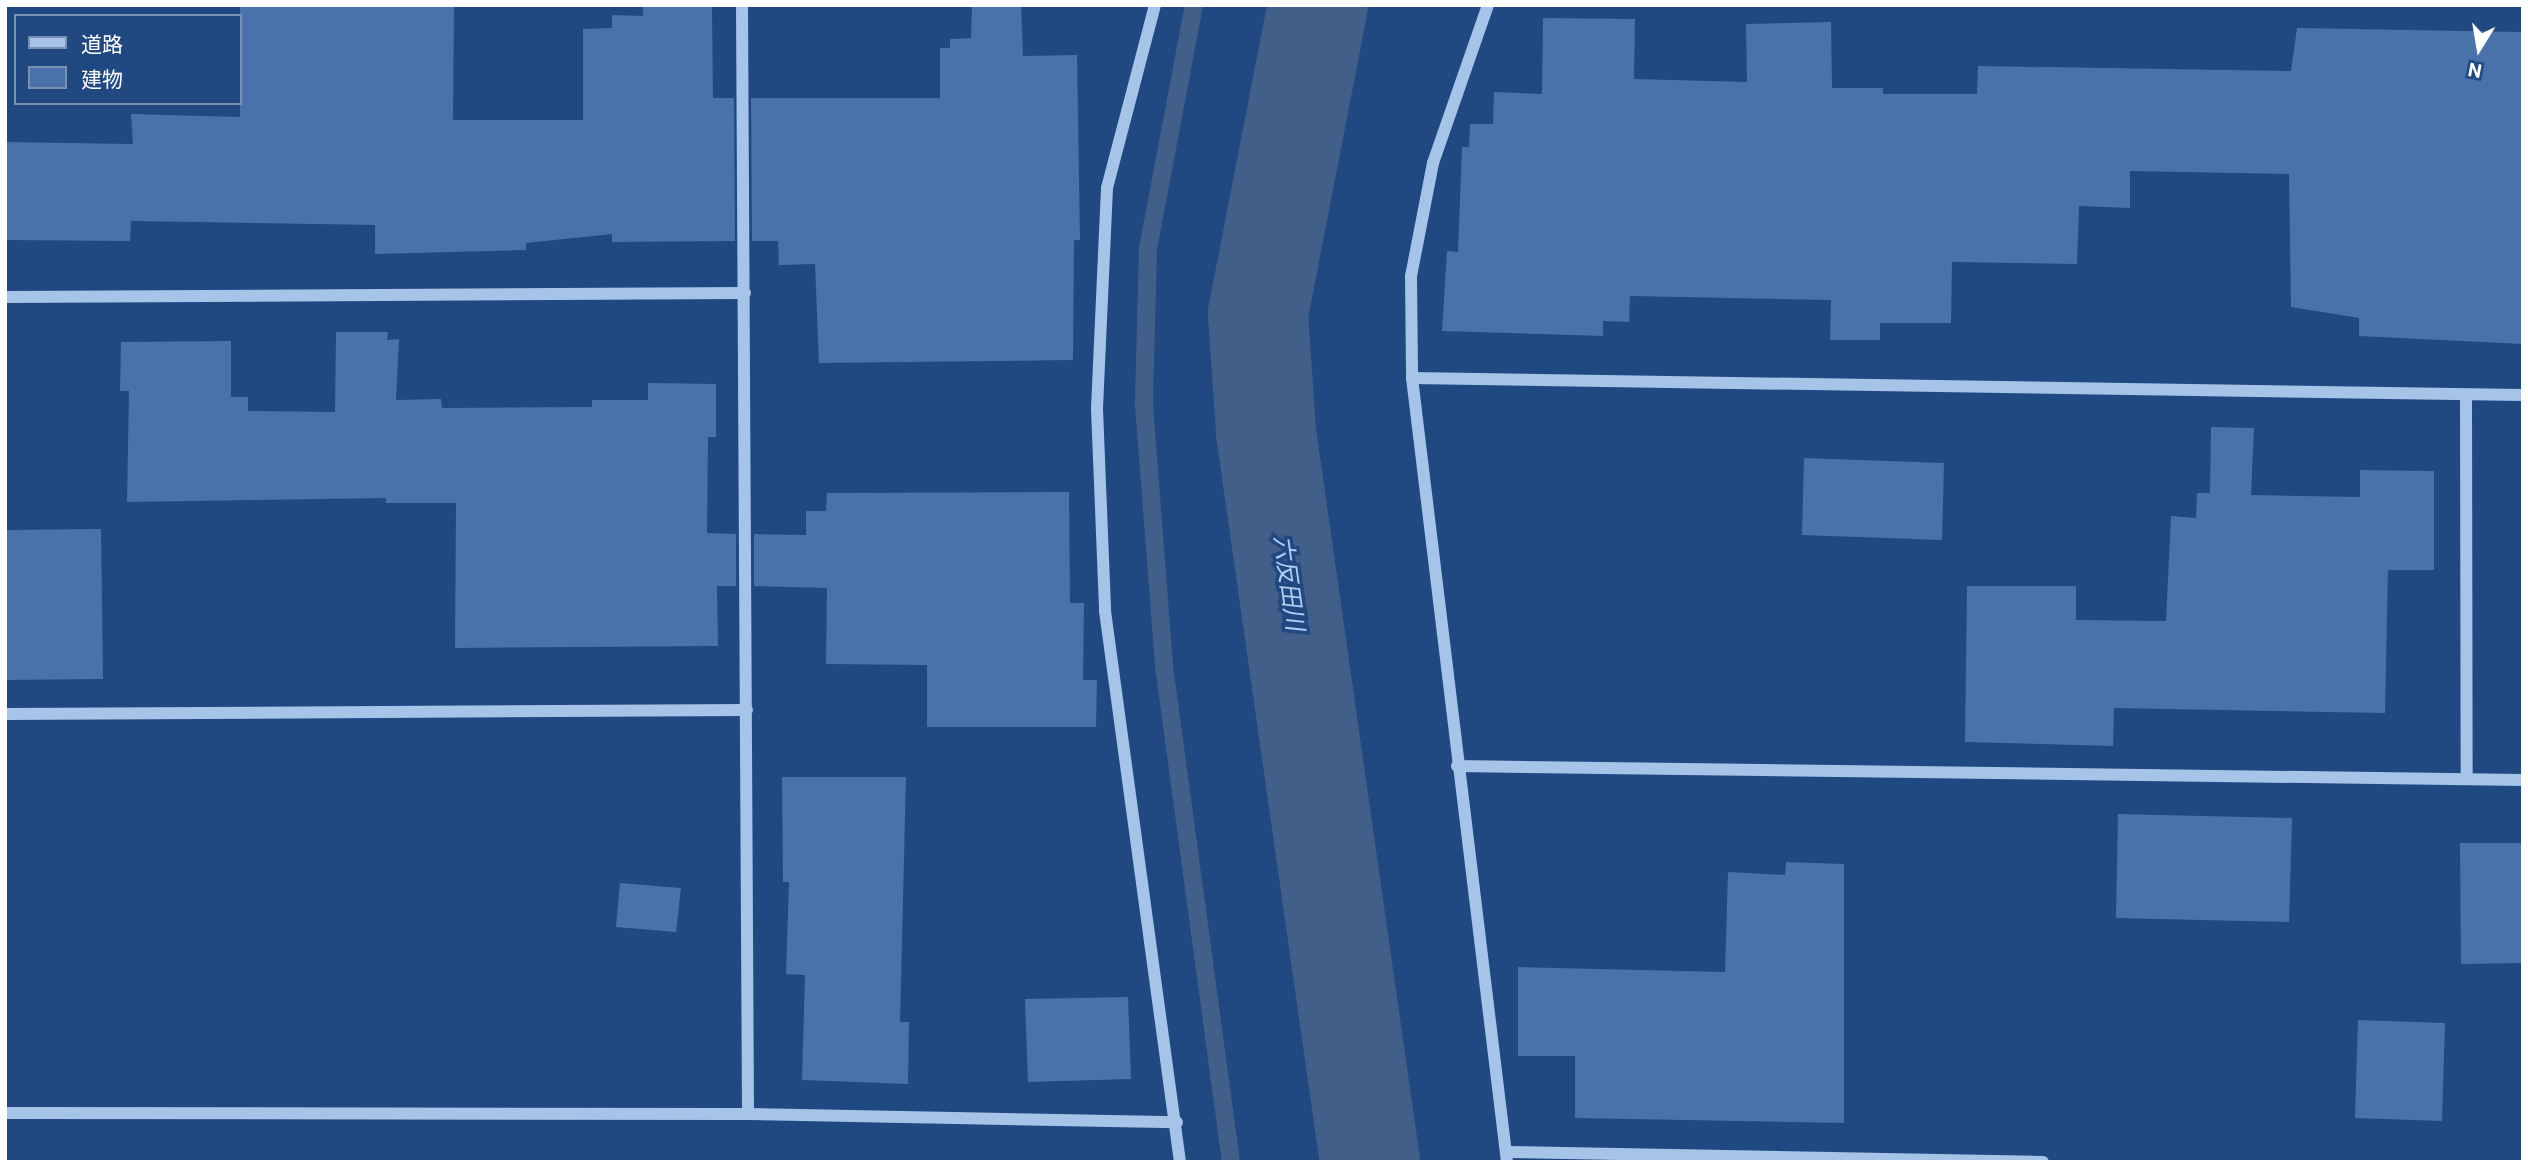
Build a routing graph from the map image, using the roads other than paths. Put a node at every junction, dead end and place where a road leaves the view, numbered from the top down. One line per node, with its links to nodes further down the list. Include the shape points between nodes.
1 (742, 5): 4 (street)
2 (1155, 5): 16 (street, via 1107,188 1097,409 1105,611)
3 (1488, 5): 6 (street, via 1433,163 1411,276)
4 (745, 293): 5 (street); 9 (street)
5 (5, 298)
6 (1412, 378): 7 (street); 11 (street)
7 (2466, 395): 8 (street); 12 (street)
8 (2523, 396)
9 (747, 709): 10 (street); 15 (street)
10 (5, 714)
11 (1457, 766): 12 (street); 17 (street)
12 (2467, 779): 13 (street)
13 (2523, 780)
14 (5, 1113): 15 (street)
15 (748, 1114): 16 (street)
16 (1177, 1122): 18 (street)
17 (1506, 1157): 19 (street)
18 (1180, 1162)
19 (2043, 1162)

